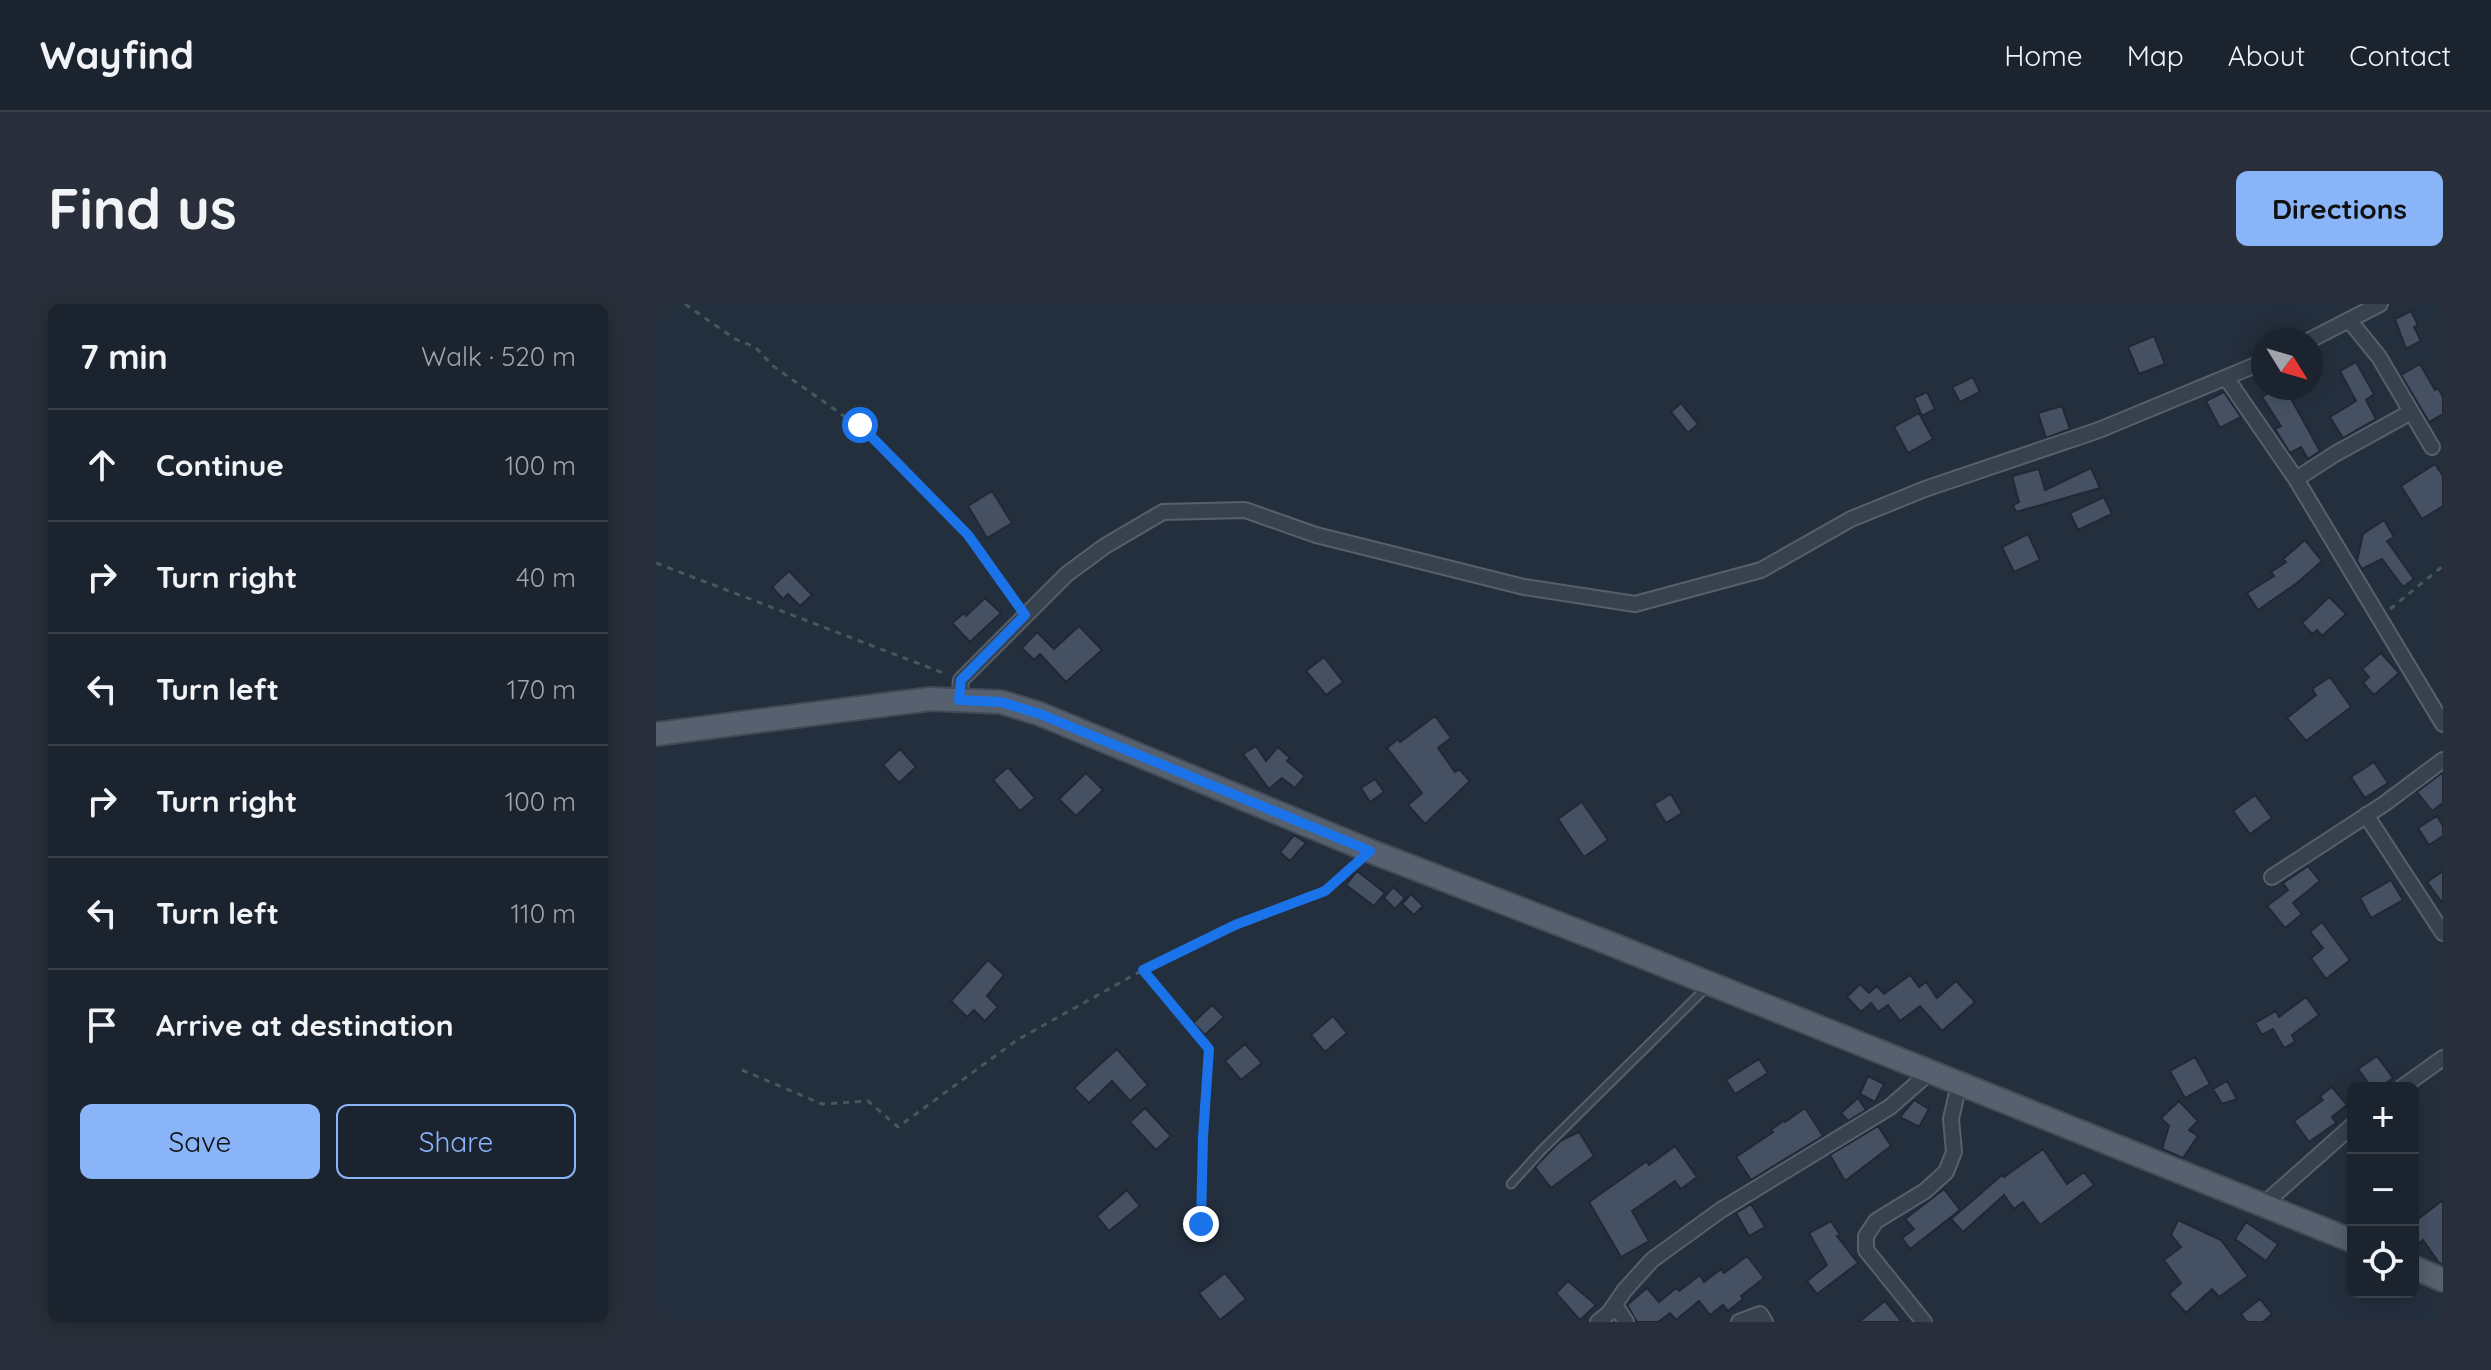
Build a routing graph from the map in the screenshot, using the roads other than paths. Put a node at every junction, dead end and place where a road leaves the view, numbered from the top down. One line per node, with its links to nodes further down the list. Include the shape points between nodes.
1 (2380, 304): 2 (street)
2 (2349, 320): 3 (street); 6 (street, via 2379,357)
3 (2323, 333)
4 (2251, 368): 5 (street)
5 (2227, 379): 8 (street); 9 (street, via 1851,519 1761,570 1635,604 1524,587 1316,535 1245,510 1163,512 1067,574)
6 (2411, 412): 7 (street); 8 (street)
7 (2432, 447)
8 (2296, 479): 10 (street)
9 (960, 690): 11 (main road, via 930,699); 16 (main road, via 1040,714)
10 (2443, 724)
11 (656, 734)
12 (2443, 760): 13 (street)
13 (2366, 815): 14 (street); 15 (street)
14 (2272, 877)
15 (2443, 933)
16 (1710, 984): 18 (main road); 22 (lane)
17 (2443, 1058): 19 (street)
18 (1930, 1072): 20 (main road); 27 (street, via 1890,1107 1721,1210 1652,1260)
19 (2409, 1082)
20 (1959, 1084): 23 (main road); 32 (street, via 1951,1119 1954,1152 1946,1172 1876,1221 1866,1236 1866,1250)
21 (2347, 1130): 23 (street)
22 (1511, 1184)
23 (2264, 1204): 24 (main road)
24 (2347, 1239)
25 (2419, 1270): 26 (main road)
26 (2443, 1280)
27 (1615, 1305): 28 (street); 29 (street)
28 (1598, 1322)
29 (1626, 1322)
30 (1739, 1322): 31 (street, via 1760,1314)
31 (1765, 1322)
32 (1924, 1322)

